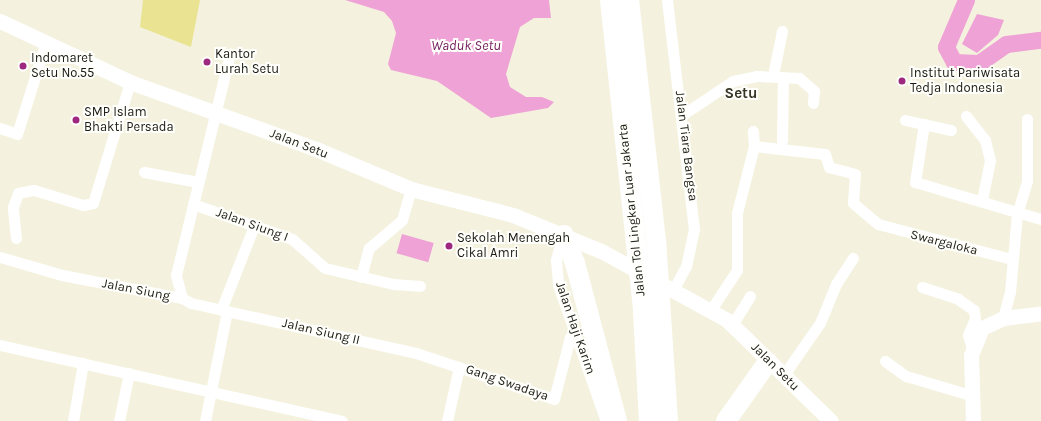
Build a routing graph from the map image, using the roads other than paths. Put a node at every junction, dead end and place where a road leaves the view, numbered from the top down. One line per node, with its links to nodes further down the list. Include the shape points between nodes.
1 (610, 0): 45 (highway, Jalan Tol Lingkar Luar Jakarta, via 635,229)
2 (629, 0): 45 (highway, Jalan Tol Lingkar Luar Jakarta, via 656,240)
3 (667, 0): 12 (street, Jalan Tiara Bangsa)
4 (0, 22): 6 (main road, Jalan Setu)
5 (782, 30): 8 (street)
6 (45, 45): 9 (main road, Jalan Setu); 17 (street, via 17,134)
7 (230, 54): 11 (street, Jalan Siung)
8 (778, 76): 10 (street, via 799,78 811,86); 12 (street, via 733,82); 20 (street)
9 (130, 82): 11 (main road, Jalan Setu); 31 (street, via 93,203 83,205 34,190 18,193 13,207)
10 (814, 103)
11 (214, 114): 23 (street, Jalan Siung); 24 (main road, Jalan Setu, via 316,149)
12 (682, 115): 38 (street, Jalan Tiara Bangsa, via 694,229 691,252)
13 (966, 116): 25 (street, via 985,140 989,156)
14 (1027, 119): 27 (street, via 1027,181)
15 (905, 120): 16 (street)
16 (924, 124): 18 (street); 25 (street, via 914,180)
17 (0, 128)
18 (951, 130)
19 (753, 131): 21 (street)
20 (782, 140)
21 (754, 146): 35 (street, Swargaloka, via 825,154 829,167 855,174 853,203 878,224); 44 (street, via 737,213 737,270)
22 (144, 172): 23 (street)
23 (198, 182): 26 (street, Jalan Siung)
24 (411, 189): 30 (main road, Jalan Setu, via 513,215); 37 (street, via 402,220 369,248)
25 (982, 200): 27 (street)
26 (193, 204): 29 (street, Jalan Siung I); 42 (street, Jalan Siung, via 176,275)
27 (1017, 214): 28 (street); 35 (street)
28 (1041, 219)
29 (254, 226): 37 (street, Jalan Siung I, via 292,239 319,265); 43 (street)
30 (563, 235): 32 (main road, Jalan Setu); 36 (highway); 49 (street, Jalan Haji Karim, via 556,273)
31 (16, 238)
32 (594, 248): 36 (highway, via 576,254); 38 (main road, Jalan Setu, via 621,255)
33 (0, 258): 42 (street, Jalan Siung, via 62,275)
34 (853, 258): 57 (street, via 836,284 820,323)
35 (1011, 259): 47 (street, via 1010,292)
36 (575, 263): 67 (highway)
37 (361, 277): 39 (street, Jalan Siung I)
38 (676, 285): 44 (main road, Jalan Setu)
39 (420, 286)
40 (922, 287): 51 (street, via 958,299 974,310 975,319 968,335)
41 (750, 296): 48 (street)
42 (182, 298): 43 (street, Jalan Siung II)
43 (224, 310): 55 (street, Jalan Siung II); 58 (street)
44 (716, 310): 48 (main road, Jalan Setu)
45 (652, 311): 68 (highway, Jalan Tol Lingkar Luar Jakarta); 69 (highway, Jalan Tol Lingkar Luar Jakarta)
46 (1041, 313): 47 (main road)
47 (1003, 318): 51 (main road, via 982,328)
48 (732, 325): 53 (main road, Jalan Setu)
49 (575, 333): 55 (street, Gang Swadaya, via 569,342 555,398); 66 (street, Jalan Haji Karim)
50 (0, 345): 54 (street)
51 (972, 348): 59 (main road)
52 (885, 361): 59 (street, via 906,376)
53 (768, 362): 57 (main road, Jalan Setu); 70 (highway)
54 (83, 363): 56 (street); 61 (street)
55 (459, 367): 65 (street)
56 (128, 373): 58 (street); 62 (street)
57 (783, 376): 71 (main road, Jalan Setu)
58 (212, 391): 60 (street); 63 (street)
59 (970, 395): 72 (main road)
60 (298, 416): 64 (street)
61 (74, 421)
62 (119, 421)
63 (205, 421)
64 (342, 421)
65 (448, 421)
66 (606, 421)
67 (618, 421)
68 (649, 421)
69 (668, 421)
70 (726, 421)
71 (830, 421)
72 (973, 421)

